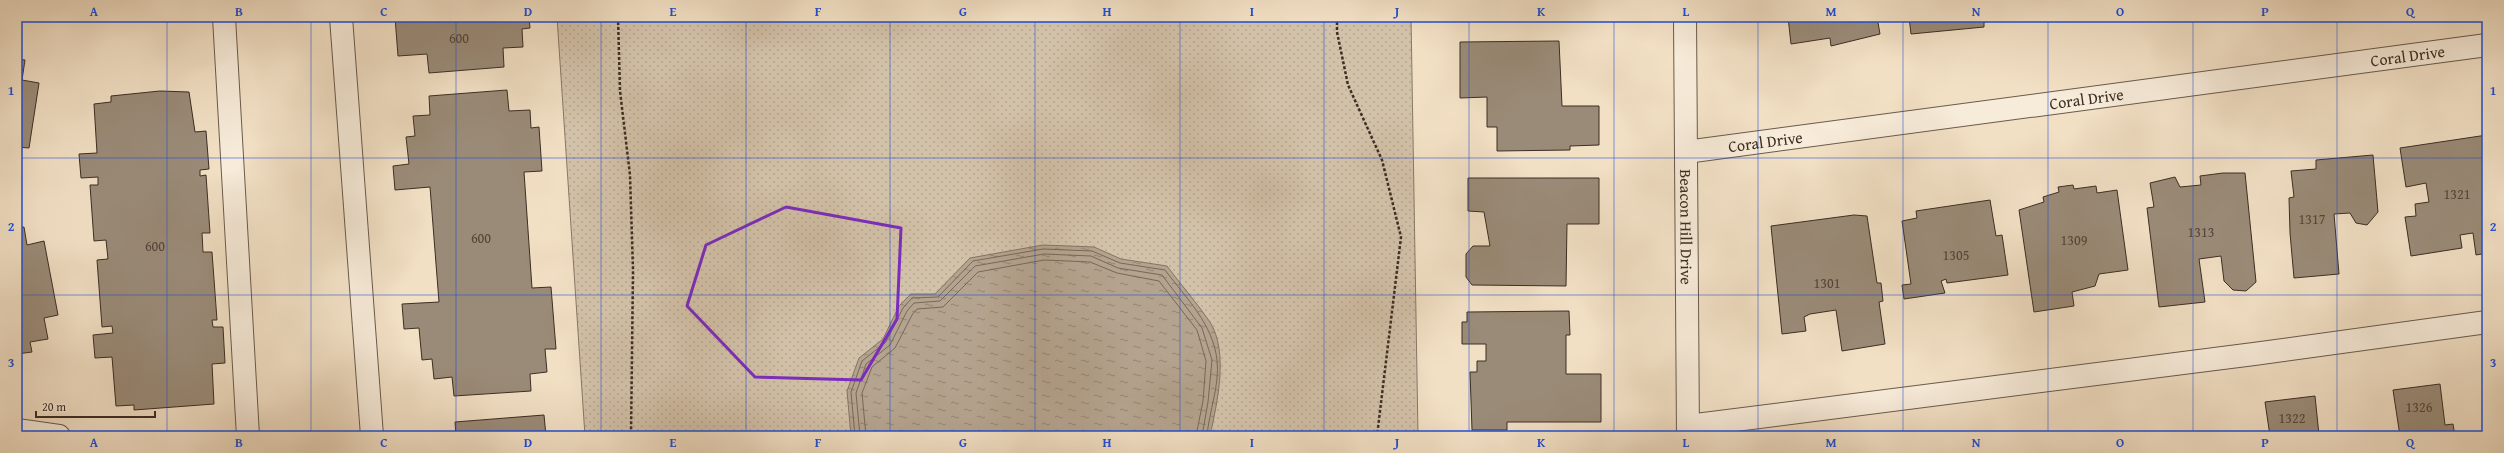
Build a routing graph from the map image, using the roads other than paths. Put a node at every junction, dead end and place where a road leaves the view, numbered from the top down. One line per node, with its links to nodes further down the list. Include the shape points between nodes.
1 (224, 17): 10 (street)
2 (341, 17): 11 (street)
3 (1685, 17): 5 (street, Beacon Hill Drive)
4 (2487, 46): 5 (street, Coral Drive)
5 (1686, 152): 8 (street, Beacon Hill Drive)
6 (2487, 322): 8 (street)
7 (17, 430): 9 (street)
8 (1688, 431)
9 (59, 436)
10 (248, 436)
11 (372, 436)

